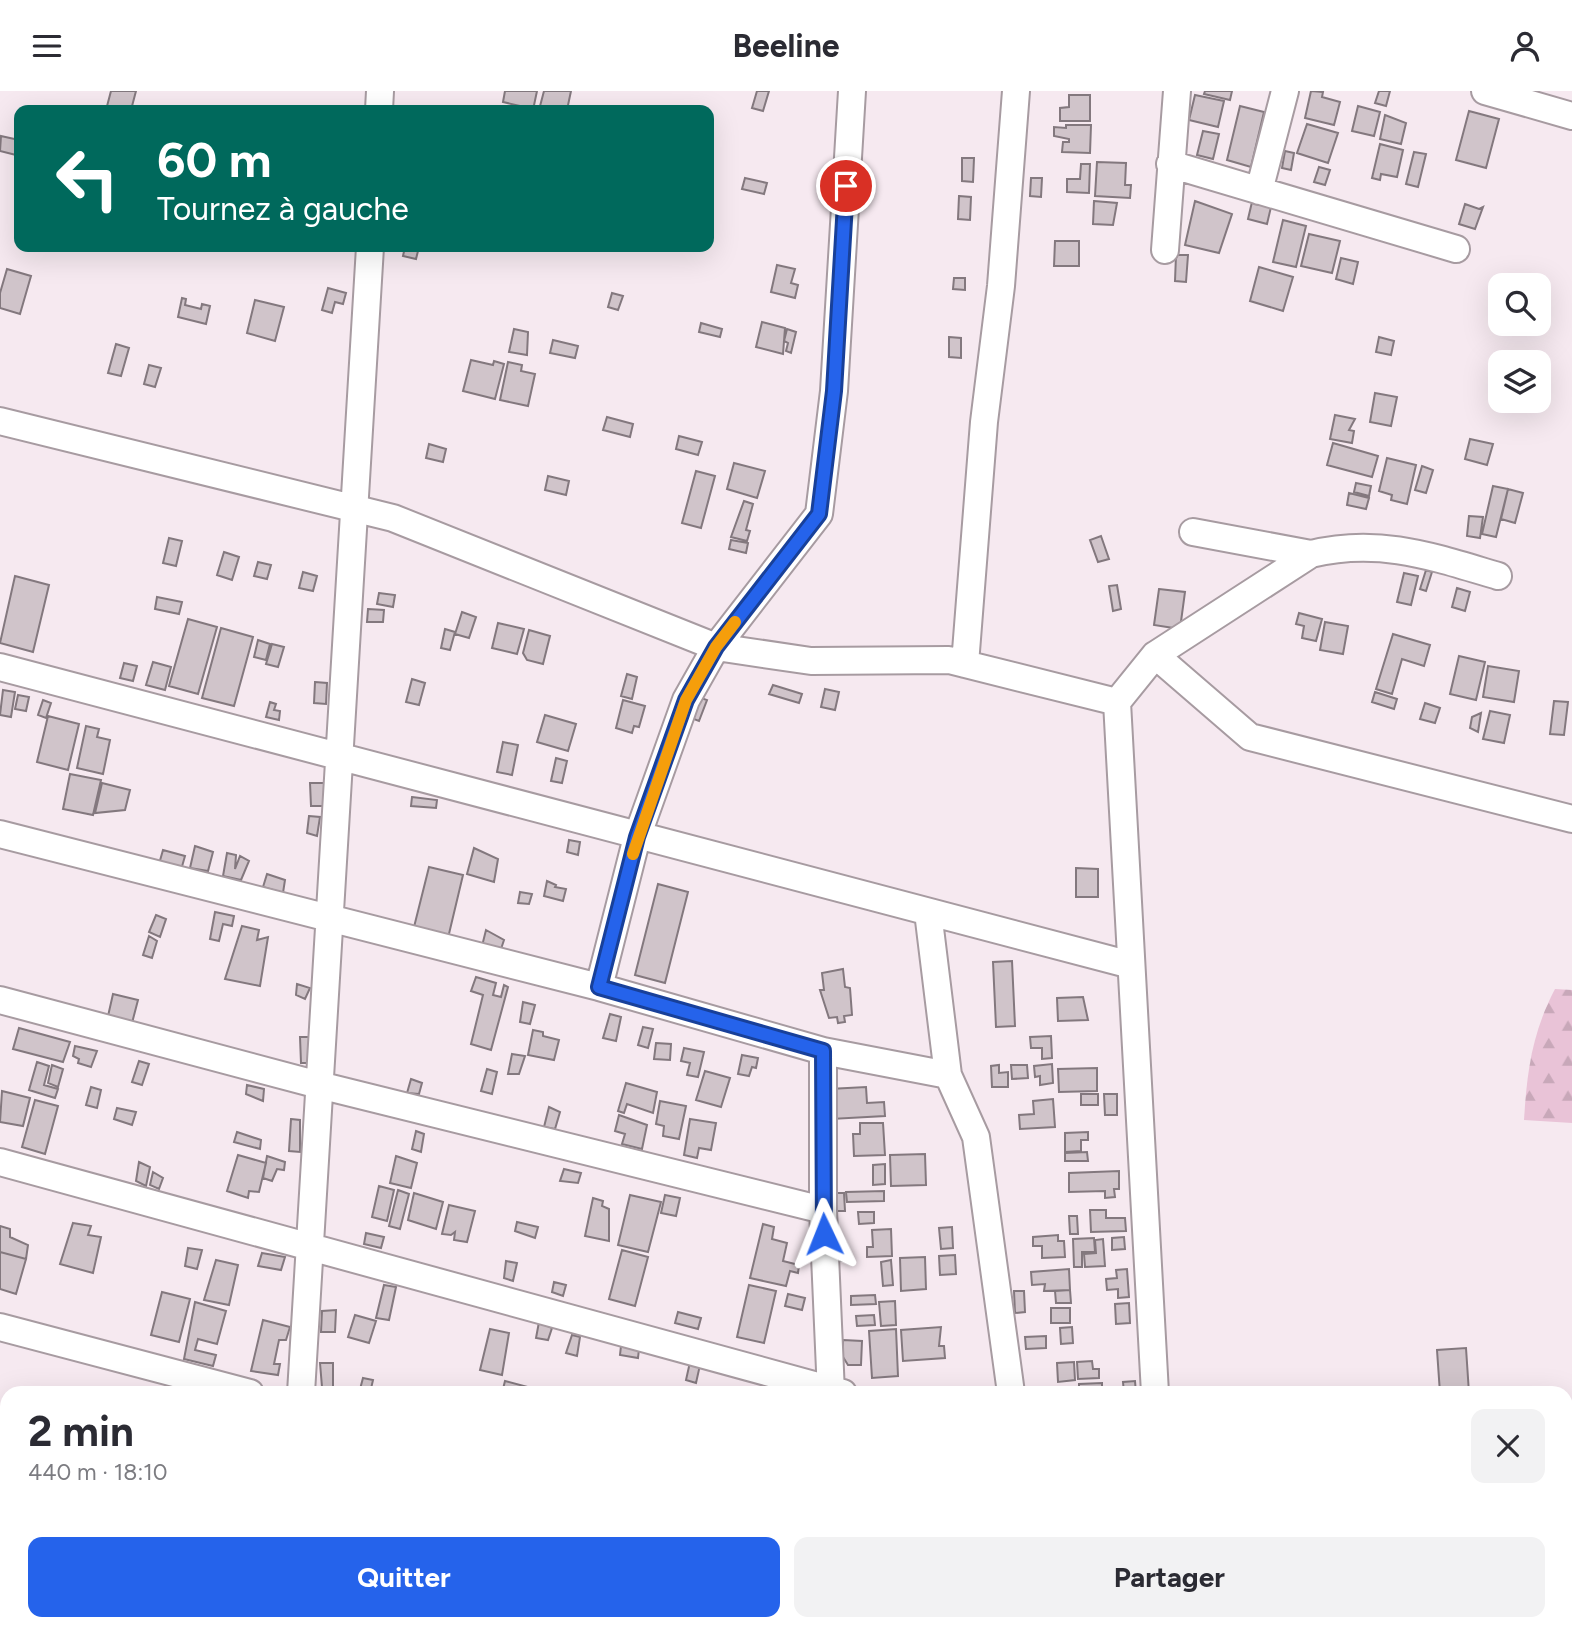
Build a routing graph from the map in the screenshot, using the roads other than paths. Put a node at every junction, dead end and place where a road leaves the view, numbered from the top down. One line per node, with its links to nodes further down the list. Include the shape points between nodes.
1 (852, 91): 17 (street, via 834,391 819,514)
2 (1017, 91): 19 (street)
3 (1177, 91): 7 (street)
4 (1284, 91): 8 (street)
5 (1485, 91): 6 (street)
6 (1572, 115)
7 (1170, 164): 8 (street); 10 (street)
8 (1259, 191): 9 (street)
9 (1456, 249)
10 (1165, 250)
11 (370, 252): 13 (street)
12 (0, 422): 13 (street)
13 (355, 508): 17 (street, via 393,518); 22 (street)
14 (1193, 532): 15 (street)
15 (1311, 554): 16 (street, via 1343,546 1408,549); 18 (street)
16 (1498, 576)
17 (716, 647): 19 (street, via 811,661 949,660); 25 (street, via 686,700)
18 (1155, 655): 21 (street); 23 (street, via 1250,737)
19 (965, 664): 21 (street)
20 (0, 667): 22 (street)
21 (1117, 702): 28 (street)
22 (339, 757): 25 (street); 27 (street)
23 (1572, 819)
24 (0, 834): 27 (street)
25 (637, 837): 26 (street); 29 (street)
26 (928, 912): 28 (street); 32 (street)
27 (330, 917): 29 (street); 33 (street)
28 (1132, 965): 43 (street)
29 (599, 987): 31 (street)
30 (0, 1000): 33 (street)
31 (823, 1051): 32 (street); 35 (street)
32 (947, 1075): 42 (street, via 976,1137)
33 (319, 1085): 35 (street); 36 (street)
34 (0, 1162): 36 (street)
35 (823, 1210): 41 (street)
36 (310, 1247): 39 (street); 40 (street)
37 (0, 1327): 38 (street)
38 (223, 1386)
39 (301, 1386)
40 (813, 1386)
41 (835, 1386)
42 (1010, 1386)
43 (1155, 1386)

